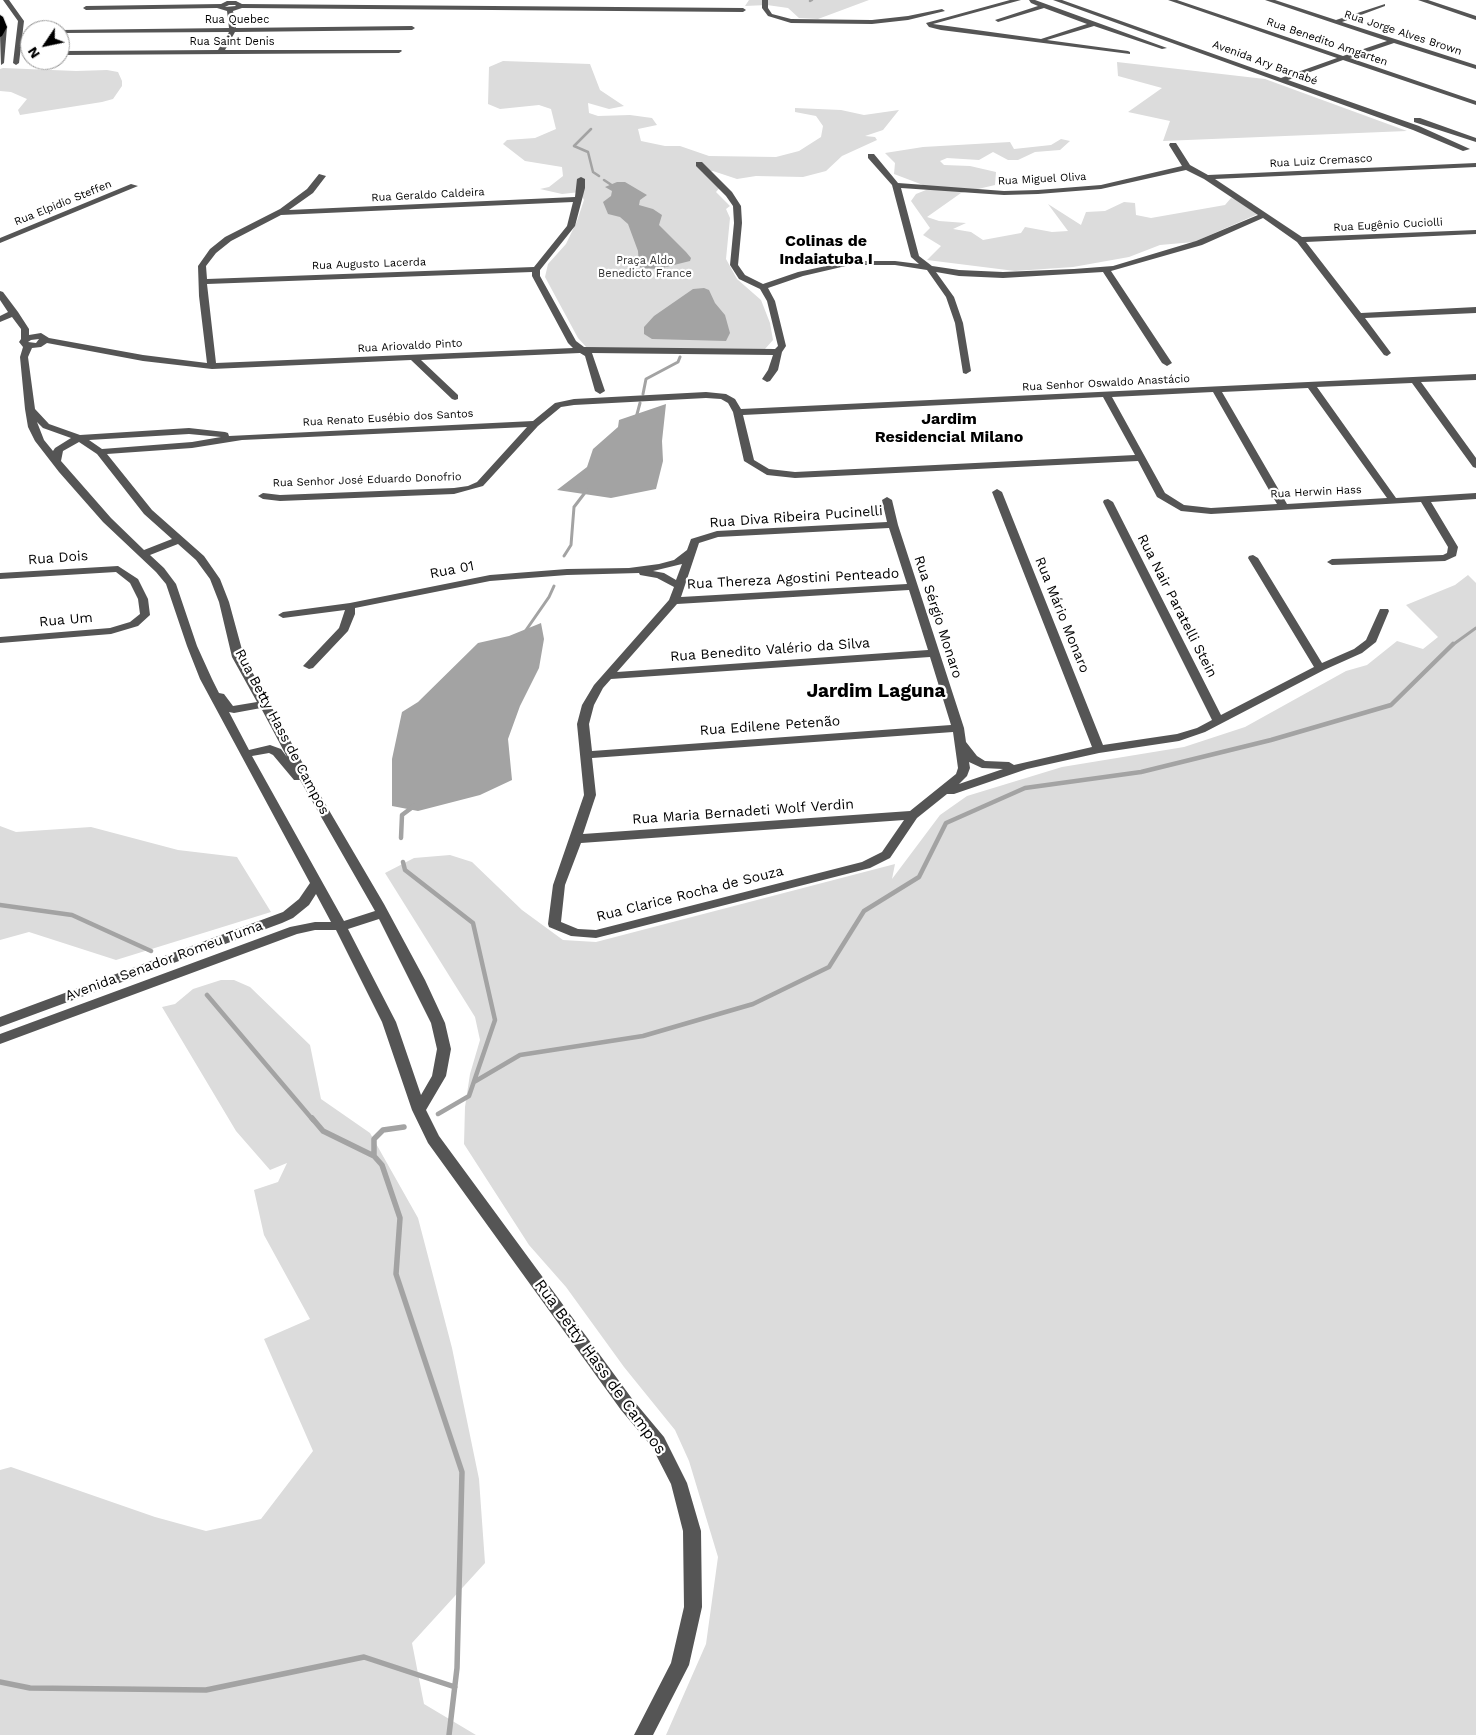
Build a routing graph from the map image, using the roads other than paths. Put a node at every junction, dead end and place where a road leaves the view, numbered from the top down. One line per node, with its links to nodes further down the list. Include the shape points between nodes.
1 (6, 0): 38 (street, via 21,21)
2 (113, 0): 20 (street)
3 (174, 0): 18 (street)
4 (588, 0): 21 (street)
5 (765, 0): 22 (street, via 765,8 770,15 792,21 886,21)
6 (988, 0): 16 (street)
7 (1018, 0): 36 (street, via 929,23 942,28)
8 (1032, 0): 17 (street)
9 (1059, 0): 50 (street, Avenida Ary Barnabé)
10 (1075, 0): 49 (street, Avenida Ary Barnabé)
11 (1171, 0): 45 (street, Rua Benedito Amgarten)
12 (1268, 0): 29 (street, Rua Jorge Alves Brown)
13 (1421, 0): 25 (street)
14 (232, 4): 18 (street); 21 (street); 33 (street)
15 (1383, 5): 29 (street)
16 (962, 6)
17 (1045, 6): 28 (street); 30 (street)
18 (169, 7): 20 (street)
19 (86, 8): 20 (street)
20 (108, 8)
21 (585, 8): 23 (street)
22 (953, 8)
23 (743, 10)
24 (1476, 12): 25 (street)
25 (1468, 15): 27 (street)
26 (0, 18): 31 (main road)
27 (1476, 18)
28 (998, 20)
29 (1334, 22): 37 (street, Rua Jorge Alves Brown)
30 (1094, 24): 36 (street); 40 (street)
31 (4, 27): 35 (main road); 39 (street)
32 (412, 28): 33 (street, Rua Quebec)
33 (233, 30): 34 (street, Rua Quebec); 42 (street)
34 (70, 31)
35 (0, 35)
36 (1039, 41): 44 (street)
37 (1392, 41): 45 (street); 48 (street, Rua Jorge Alves Brown)
38 (18, 46): 39 (street); 47 (street)
39 (3, 47): 46 (street)
40 (1164, 48)
41 (399, 51): 42 (street, Rua Saint Denis)
42 (220, 52): 43 (street, Rua Saint Denis)
43 (70, 53)
44 (1128, 53)
45 (1344, 58): 49 (street); 51 (street, Rua Benedito Amgarten)
46 (1, 63)
47 (16, 63)
48 (1476, 67)
49 (1293, 76): 50 (street); 52 (street, Avenida Ary Barnabé)
50 (1281, 80): 55 (street, Avenida Ary Barnabé, via 1416,128)
51 (1476, 103)
52 (1476, 140)
53 (1173, 144): 60 (street)
54 (1476, 145): 55 (street)
55 (1465, 151): 57 (street, Avenida Ary Barnabé); 61 (street, Rua Luiz Cremasco)
56 (871, 156): 66 (street)
57 (1476, 160)
58 (699, 164): 77 (street, via 729,194 736,206 738,223 734,265 742,277)
59 (1476, 165): 61 (street, Rua Luiz Cremasco)
60 (1187, 167): 63 (street); 66 (street, Rua Miguel Oliva, via 1101,187 1038,192)
61 (1436, 167): 63 (street, Rua Luiz Cremasco)
62 (322, 176): 68 (street, via 310,192)
63 (1207, 178): 69 (street)
64 (581, 179): 67 (street)
65 (134, 186): 72 (street, Rua Elpidio Steffen)
66 (896, 186): 73 (street, via 915,257)
67 (578, 199): 68 (street, Rua Geraldo Caldeira); 74 (street, via 571,226)
68 (279, 213): 76 (street, via 228,239 213,251 202,266)
69 (1264, 215): 71 (street); 75 (street, via 1199,243)
70 (1476, 232): 71 (street, Rua Eugênio Cuciolli)
71 (1300, 240): 81 (street)
72 (0, 241)
73 (929, 268): 75 (street, via 1004,276); 77 (street, via 896,263 850,263); 92 (street, via 950,297 959,323)
74 (536, 269): 76 (street, Rua Augusto Lacerda); 86 (street, via 536,276 572,343)
75 (1106, 269): 90 (street)
76 (202, 282): 91 (street)
77 (763, 287): 87 (street, via 777,322 782,346)
78 (0, 294): 80 (street, Rua Betty Hass de Campos)
79 (1476, 310): 81 (street)
80 (14, 312): 82 (street); 83 (street, Rua Betty Hass de Campos)
81 (1359, 316): 88 (street)
82 (0, 319)
83 (25, 329): 84 (street); 85 (street, Rua Betty Hass de Campos)
84 (44, 338): 85 (street, via 38,345); 91 (street, Rua Ariovaldo Pinto, via 143,358)
85 (27, 343): 101 (street, Rua Betty Hass de Campos, via 24,356)
86 (582, 350): 87 (street, Rua Ariovaldo Pinto); 89 (street, Rua Ariovaldo Pinto); 98 (street, via 589,354)
87 (778, 352): 94 (street)
88 (1387, 353)
89 (414, 358): 91 (street, Rua Ariovaldo Pinto); 100 (street)
90 (1167, 362)
91 (212, 366)
92 (966, 372)
93 (1476, 377): 95 (street, Rua Senhor Oswaldo Anastácio)
94 (767, 379)
95 (1415, 380): 96 (street, Rua Senhor Oswaldo Anastácio); 111 (street)
96 (1310, 384): 97 (street, Rua Senhor Oswaldo Anastácio); 117 (street)
97 (1216, 389): 99 (street, Rua Senhor Oswaldo Anastácio); 119 (street)
98 (600, 391)
99 (1106, 394): 102 (street, Rua Senhor Oswaldo Anastácio); 109 (street)
100 (455, 397)
101 (30, 410): 106 (street, Rua Betty Hass de Campos, via 46,426); 110 (street, Rua Betty Hass de Campos, via 40,441)
102 (738, 412): 103 (street, Rua Senhor José Eduardo Donofrio, via 729,398 714,395 574,402 558,405); 109 (street, via 749,461 767,472 795,475)
103 (535, 424): 105 (street, Rua Renato Eusébio dos Santos); 113 (street, Rua Senhor José Eduardo Donofrio, via 480,484 470,488)
104 (134, 434): 105 (street, Rua Renato Eusébio dos Santos, via 189,431); 106 (street, Rua Renato Eusébio dos Santos); 107 (street)
105 (242, 437): 107 (street, Rua Renato Eusébio dos Santos, via 192,445)
106 (79, 438): 108 (street, Rua Betty Hass de Campos); 110 (street, via 58,450)
107 (131, 449): 108 (street, Rua Renato Eusébio dos Santos)
108 (100, 452): 122 (street, Rua Betty Hass de Campos, via 148,512)
109 (1141, 458): 119 (street, Rua Herwin Hass, via 1161,495 1181,508 1211,511)
110 (56, 461): 124 (street, Rua Betty Hass de Campos, via 107,520)
111 (1476, 465)
112 (997, 492): 146 (street, Rua Mário Monaro)
113 (263, 496)
114 (1476, 496): 115 (street, Rua Herwin Hass)
115 (1424, 499): 117 (street, Rua Herwin Hass); 126 (street, via 1453,547 1452,554 1446,558)
116 (887, 500): 120 (street, Rua Sérgio Monaro)
117 (1393, 500): 119 (street, Rua Herwin Hass)
118 (1108, 502): 143 (street, Rua Nair Paratelli Stein)
119 (1284, 506)
120 (893, 525): 121 (street, Rua Diva Ribeira Pucinelli, via 717,534); 130 (street, Rua Sérgio Monaro)
121 (700, 538): 123 (street, Rua Clarice Rocha de Souza)
122 (180, 540): 124 (street); 142 (street, Rua Betty Hass de Campos, via 200,558 215,579 238,657)
123 (691, 552): 127 (street, Rua 01, via 669,565); 129 (street, Rua Clarice Rocha de Souza)
124 (142, 554): 141 (street, Rua Betty Hass de Campos, via 171,584)
125 (1253, 558): 139 (street)
126 (1332, 562)
127 (629, 571): 129 (street, Rua 01, via 660,575); 132 (street, Rua 01, via 490,578)
128 (0, 576): 135 (street, Rua Dois, via 118,569 134,581 143,599 145,615)
129 (680, 586): 131 (street, Rua Clarice Rocha de Souza)
130 (914, 587): 131 (street, Rua Thereza Agostini Penteado); 137 (street, Rua Sérgio Monaro)
131 (674, 601): 140 (street, Rua Clarice Rocha de Souza)
132 (350, 606): 134 (street, Rua 01); 138 (street, via 344,629)
133 (1384, 611): 139 (street, Rua Clarice Rocha de Souza, via 1371,642)
134 (283, 615)
135 (134, 624): 136 (street, Rua Um, via 111,631)
136 (0, 640)
137 (934, 653): 140 (street, Rua Benedito Valério da Silva); 144 (street, Rua Sérgio Monaro)
138 (309, 666)
139 (1320, 668): 143 (street, Rua Clarice Rocha de Souza)
140 (609, 676): 148 (street, Rua Clarice Rocha de Souza, via 588,705 583,724)
141 (206, 679): 142 (street, via 229,709); 147 (street, Rua Betty Hass de Campos)
142 (264, 704): 151 (street, Rua Betty Hass de Campos)
143 (1219, 722): 146 (street, Rua Clarice Rocha de Souza, via 1179,737)
144 (958, 728): 145 (street, Rua Sérgio Monaro); 148 (street, Rua Edilene Petenão)
145 (962, 743): 149 (street, Rua Clarice Rocha de Souza, via 982,764); 150 (street, Rua Clarice Rocha de Souza, via 964,768 961,776)
146 (1099, 749): 149 (street, Rua Clarice Rocha de Souza)
147 (245, 754): 151 (street, via 270,749 277,752); 154 (street, Rua Betty Hass de Campos)
148 (585, 755): 153 (street, Rua Clarice Rocha de Souza, via 590,795)
149 (1024, 766): 150 (street, Rua Clarice Rocha de Souza)
150 (934, 798): 152 (street, Rua Clarice Rocha de Souza)
151 (317, 800): 155 (street, Rua Betty Hass de Campos)
152 (913, 815): 153 (street, Rua Maria Bernadeti Wolf Verdin); 153 (street, Rua Clarice Rocha de Souza, via 886,855 866,865 596,934 576,933 554,924 559,885)
153 (574, 839)
154 (317, 882): 156 (street, Rua Betty Hass de Campos); 157 (street, Avenida Senador Romeu Tuma, via 304,902 278,920)
155 (383, 913): 156 (street, Avenida Senador Romeu Tuma); 159 (street, Rua Betty Hass de Campos, via 438,1023 444,1049 439,1076)
156 (342, 926): 158 (street, Avenida Senador Romeu Tuma, via 294,930); 159 (street, Rua Betty Hass de Campos, via 389,1022)
157 (0, 1022)
158 (0, 1039)
159 (419, 1110): 160 (street, Rua Betty Hass de Campos, via 433,1139 462,1180 627,1405 658,1442 679,1483 692,1531 693,1607 680,1665)
160 (643, 1735)

